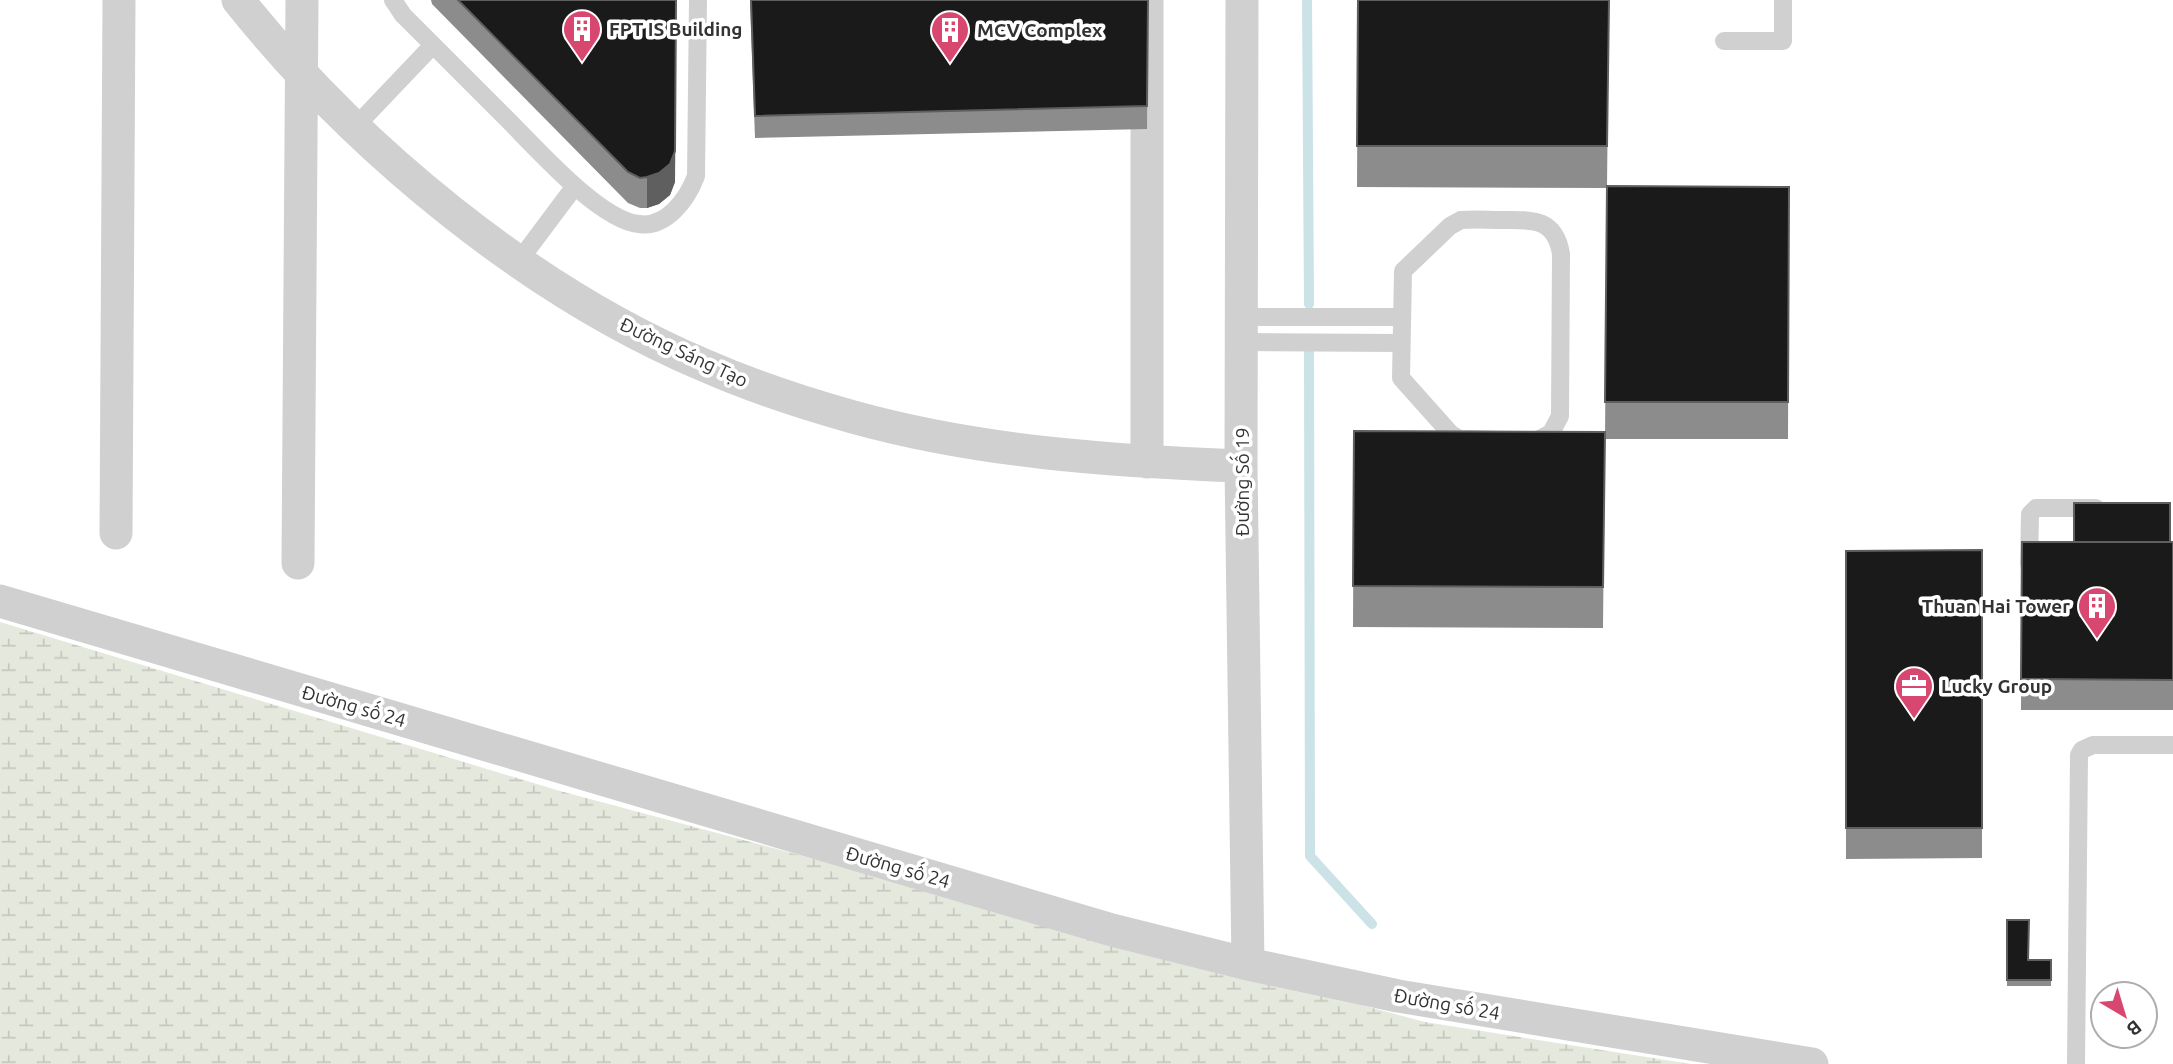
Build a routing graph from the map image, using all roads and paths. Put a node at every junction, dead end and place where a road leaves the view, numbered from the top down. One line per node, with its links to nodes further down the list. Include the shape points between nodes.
1 (120, 0): 21 (street)
2 (238, 0): 11 (street, Đường Sáng Tạo)
3 (302, 0): 11 (street)
4 (393, 0): 10 (lane)
5 (698, 0): 13 (lane, via 697,167 689,192 664,219 640,225 613,214)
6 (1147, 0): 18 (street)
7 (1242, 0): 16 (street, Đường Số 19)
8 (1783, 0): 9 (lane, via 1783,41)
9 (1724, 41)
10 (433, 45): 12 (lane); 13 (lane)
11 (303, 75): 12 (street, Đường Sáng Tạo); 22 (street)
12 (354, 128): 14 (street, Đường Sáng Tạo)
13 (575, 186): 14 (lane)
14 (519, 261): 18 (street, Đường Sáng Tạo, via 638,334 772,393 929,434)
15 (1401, 317): 16 (lane); 17 (lane); 17 (lane, via 1403,271 1453,223 1530,220 1546,226 1561,254 1557,424 1536,440 1455,437 1401,379)
16 (1241, 330): 17 (lane); 19 (street, Đường Số 19)
17 (1400, 343)
18 (1147, 462): 19 (street, Đường Sáng Tạo)
19 (1241, 466): 26 (street, Đường Số 19)
20 (2118, 508): 23 (lane, via 2034,508)
21 (116, 533)
22 (298, 563)
23 (2029, 569)
24 (0, 601): 26 (street, Đường số 24, via 1098,926)
25 (2173, 746): 28 (lane, via 2093,745 2079,755)
26 (1248, 964): 27 (street, Đường số 24, via 1398,996)
27 (1812, 1064)
28 (2076, 1064)

